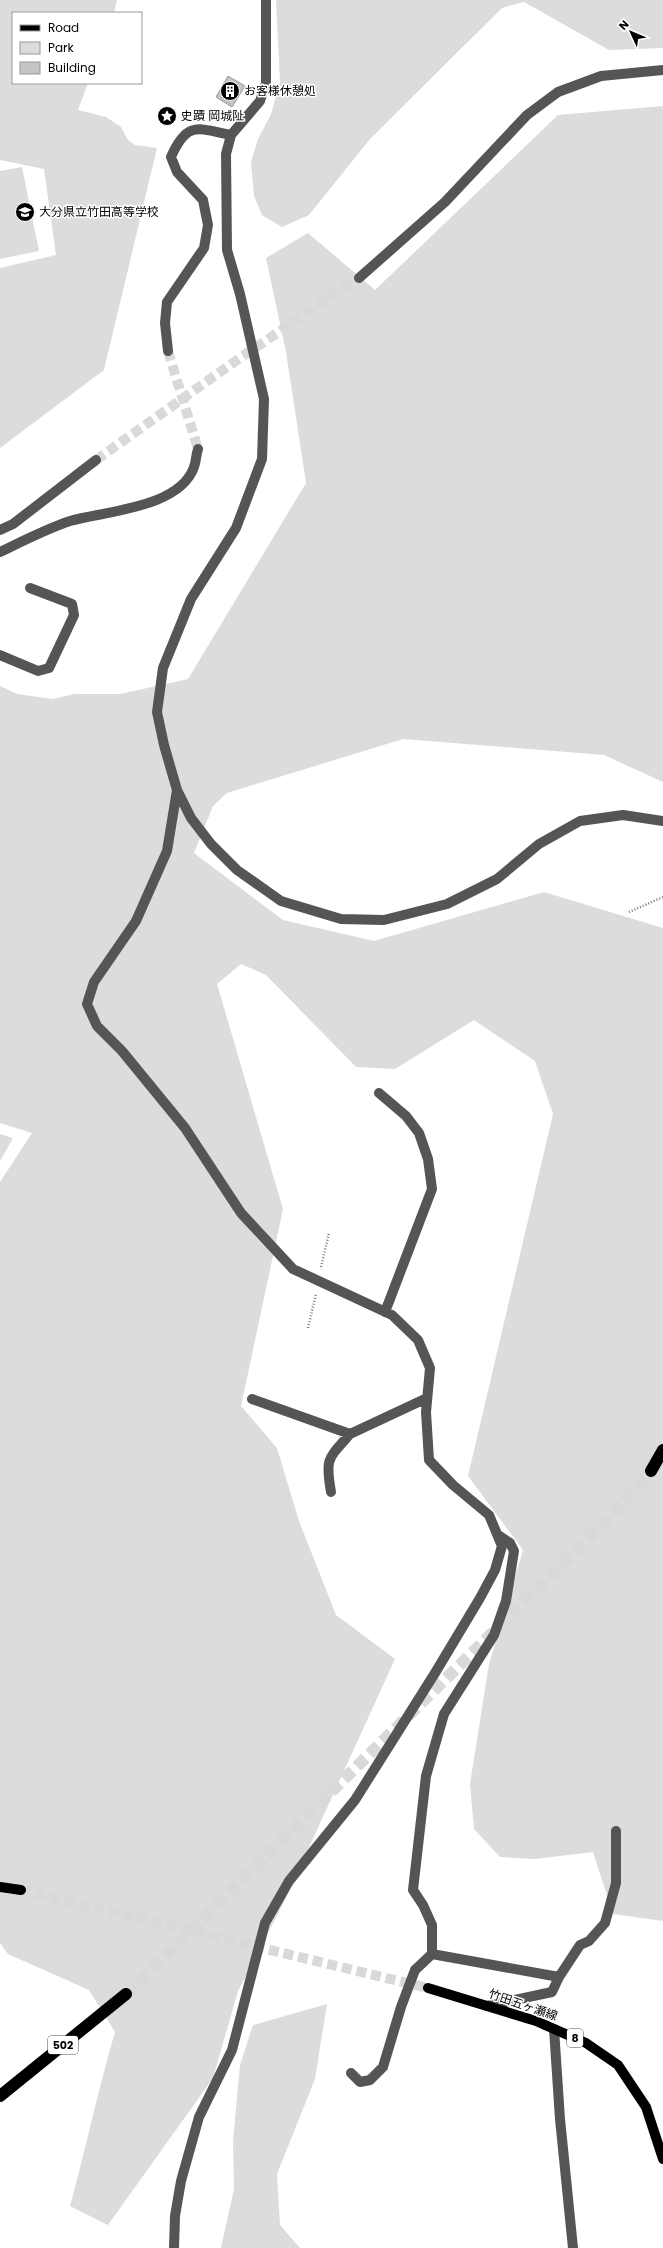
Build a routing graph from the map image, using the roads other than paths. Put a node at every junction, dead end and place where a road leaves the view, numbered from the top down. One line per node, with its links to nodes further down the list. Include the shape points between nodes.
1 (266, 0): 3 (street, via 266,82 260,101)
2 (663, 70): 4 (street, via 601,76 558,92 527,115 445,202)
3 (231, 135): 5 (street, via 198,128 180,138 171,157 177,172 203,200 208,225 204,248 167,302 164,323); 12 (street, via 226,154 227,250 240,294 264,399 262,459 236,528 191,599 163,668 158,712)
4 (359, 278)
5 (168, 351)
6 (198, 449): 9 (street, via 194,468 183,483 151,504 61,524)
7 (96, 460): 8 (street, via 13,524)
8 (0, 530)
9 (0, 552)
10 (30, 588): 11 (street, via 72,604 74,615 49,668 38,671)
11 (0, 655)
12 (177, 790): 13 (street, via 195,823 211,844 237,870 281,901 341,919 384,920 447,904 496,878 539,844 580,821 623,814); 15 (street, via 167,851 136,921 94,982 87,1004 97,1026 122,1051 185,1128 241,1213 293,1269)
13 (663, 821)
14 (379, 1093): 15 (street, via 406,1116 419,1133 428,1158 432,1189)
15 (385, 1312): 16 (street, via 392,1315 418,1340 430,1368)
16 (427, 1398): 18 (street); 22 (street, via 429,1460 453,1485 489,1515)
17 (252, 1399): 18 (street)
18 (350, 1434): 21 (street, via 332,1454 327,1468)
19 (663, 1450): 20 (highway)
20 (651, 1471)
21 (331, 1492)
22 (498, 1535): 26 (street, via 510,1543 514,1551 506,1601 494,1635 444,1714 426,1776 413,1890 432,1925); 35 (street, via 502,1546 495,1570 480,1598 355,1800 289,1882 265,1923 232,2050 197,2124 181,2181 175,2216)
23 (616, 1831): 27 (street, via 616,1884 605,1923 589,1941 580,1945)
24 (0, 1887): 25 (main road)
25 (21, 1890)
26 (432, 1954): 27 (street); 32 (street, via 415,1970 383,2067 370,2080 360,2082)
27 (559, 1977): 30 (street, via 552,1992)
28 (428, 1988): 30 (main road, 竹田五ヶ瀬線 / 8)
29 (126, 1994): 33 (highway, 502)
30 (487, 2006): 31 (main road, 竹田五ヶ瀬線 / 8)
31 (554, 2029): 34 (main road, 竹田五ヶ瀬線 / 8, via 586,2042 618,2065 646,2108); 36 (street)
32 (351, 2074)
33 (0, 2096)
34 (663, 2159)
35 (174, 2248)
36 (573, 2248)

